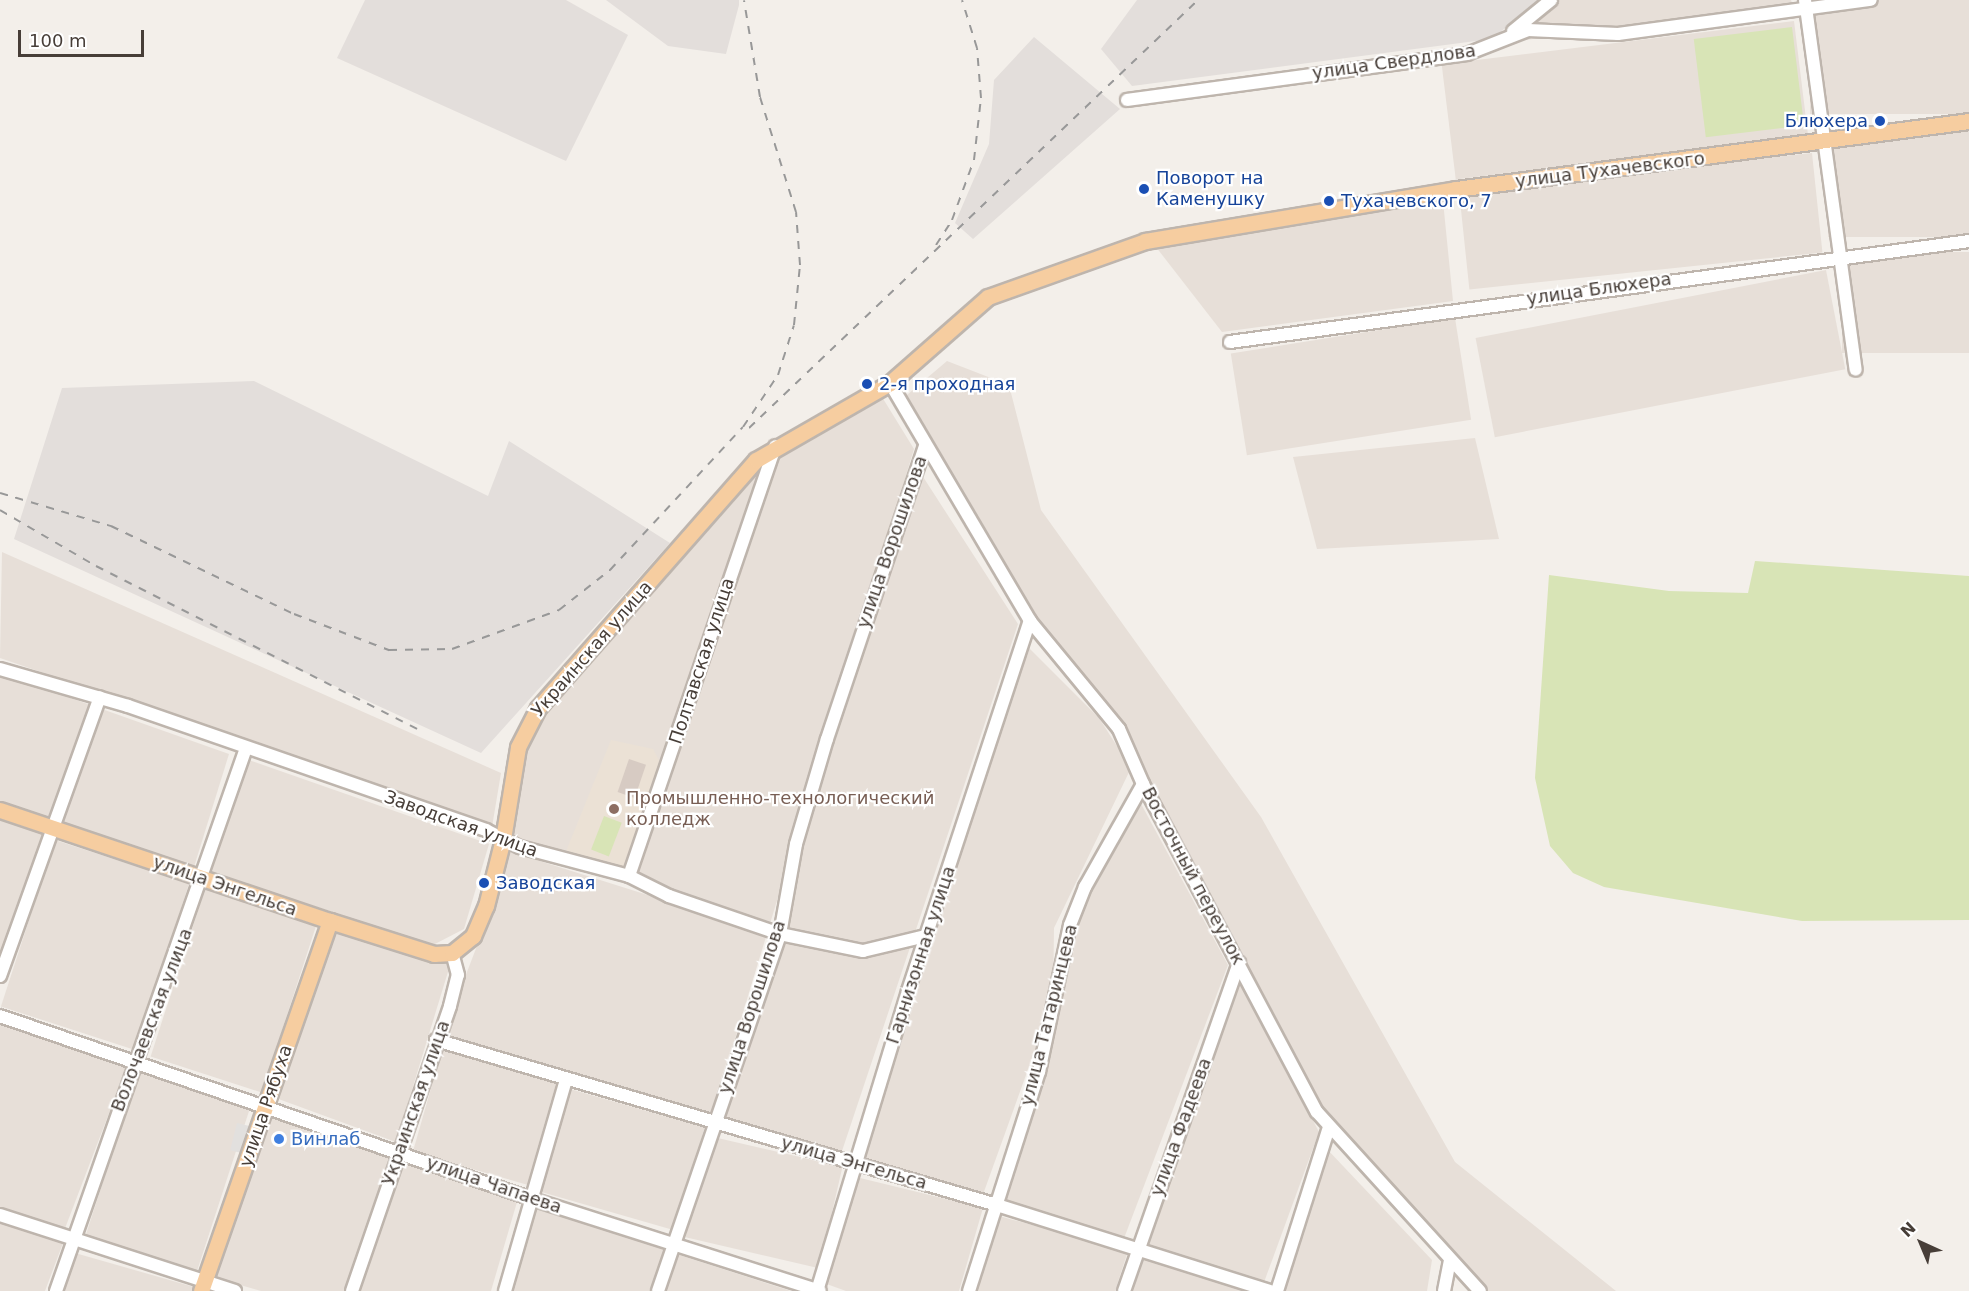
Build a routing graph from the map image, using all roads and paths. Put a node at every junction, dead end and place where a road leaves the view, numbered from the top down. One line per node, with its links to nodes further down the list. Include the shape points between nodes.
1 (1551, 0): 4 (street)
2 (1871, 0): 3 (street, улица Свердлова)
3 (1806, 4): 4 (street, улица Свердлова, via 1618,34 1545,29); 7 (street)
4 (1510, 34): 5 (street, улица Свердлова, via 1493,47 1467,54)
5 (1127, 100)
6 (1969, 121): 7 (main road, улица Тухачевского)
7 (1825, 142): 8 (main road, улица Тухачевского, via 1456,189); 10 (street)
8 (1145, 241): 13 (main road, Украинская улица, via 988,297)
9 (1969, 241): 10 (street, улица Блюхера)
10 (1842, 256): 11 (street, улица Блюхера); 12 (street)
11 (1230, 342)
12 (1856, 370)
13 (890, 383): 14 (main road, Украинская улица); 15 (street, Восточный переулок)
14 (775, 446): 23 (main road, Украинская улица, via 740,476 534,713 518,747); 24 (street, Полтавская улица)
15 (925, 446): 16 (street, Восточный переулок); 27 (street, улица Ворошилова, via 796,844)
16 (1030, 621): 20 (street, Восточный переулок, via 1119,729); 28 (street, Гарнизонная улица)
17 (0, 669): 18 (street, Заводская улица)
18 (100, 697): 19 (street, Заводская улица); 22 (street)
19 (246, 748): 23 (street, Заводская улица); 25 (street, Волочаевская улица)
20 (1143, 784): 30 (street, Восточный переулок); 42 (street, улица Татаринцева, via 1085,887 1070,925 1039,1072)
21 (0, 810): 22 (main road, улица Энгельса)
22 (56, 828): 25 (main road, улица Энгельса); 31 (street)
23 (503, 839): 24 (street, Заводская улица); 29 (main road, Украинская улица, via 479,923 468,941)
24 (628, 876): 27 (street, Заводская улица, via 669,896)
25 (203, 879): 26 (main road, улица Энгельса); 34 (street, Волочаевская улица)
26 (330, 921): 29 (main road, улица Энгельса, via 434,954); 36 (main road, улица Рябуха)
27 (780, 934): 28 (street, Заводская улица, via 863,951); 37 (street, улица Ворошилова)
28 (926, 936): 40 (street, Гарнизонная улица)
29 (452, 953): 33 (street, Украинская улица, via 458,975)
30 (1239, 963): 38 (street, Восточный переулок); 46 (street, улица Фадеева)
31 (0, 976)
32 (0, 1016): 34 (street, улица Чапаева)
33 (436, 1040): 35 (street, улица Энгельса); 39 (street, Украинская улица)
34 (133, 1061): 36 (street, улица Чапаева); 44 (street, Волочаевская улица)
35 (566, 1079): 37 (street, улица Энгельса); 41 (street)
36 (267, 1104): 39 (street, улица Чапаева); 48 (main road, улица Рябуха)
37 (713, 1122): 40 (street, улица Энгельса); 45 (street, улица Ворошилова)
38 (1329, 1127): 47 (street, Восточный переулок); 58 (street)
39 (398, 1151): 41 (street, улица Чапаева); 51 (street, Украинская улица)
40 (856, 1164): 42 (street, улица Энгельса); 54 (street, Гарнизонная улица)
41 (532, 1199): 45 (street, улица Чапаева); 52 (street)
42 (997, 1205): 46 (street, улица Энгельса); 55 (street, улица Татаринцева)
43 (0, 1215): 44 (street)
44 (75, 1239): 48 (street); 49 (street, Волочаевская улица)
45 (673, 1245): 53 (street, улица Ворошилова); 54 (street, улица Чапаева)
46 (1137, 1250): 56 (street, улица Фадеева); 57 (street, улица Энгельса)
47 (1450, 1260): 59 (street); 60 (street, Восточный переулок)
48 (202, 1286): 50 (street)
49 (56, 1291)
50 (235, 1291)
51 (352, 1291)
52 (505, 1291)
53 (658, 1291)
54 (818, 1291)
55 (969, 1291)
56 (1124, 1291)
57 (1270, 1291)
58 (1277, 1291)
59 (1444, 1291)
60 (1480, 1291)

